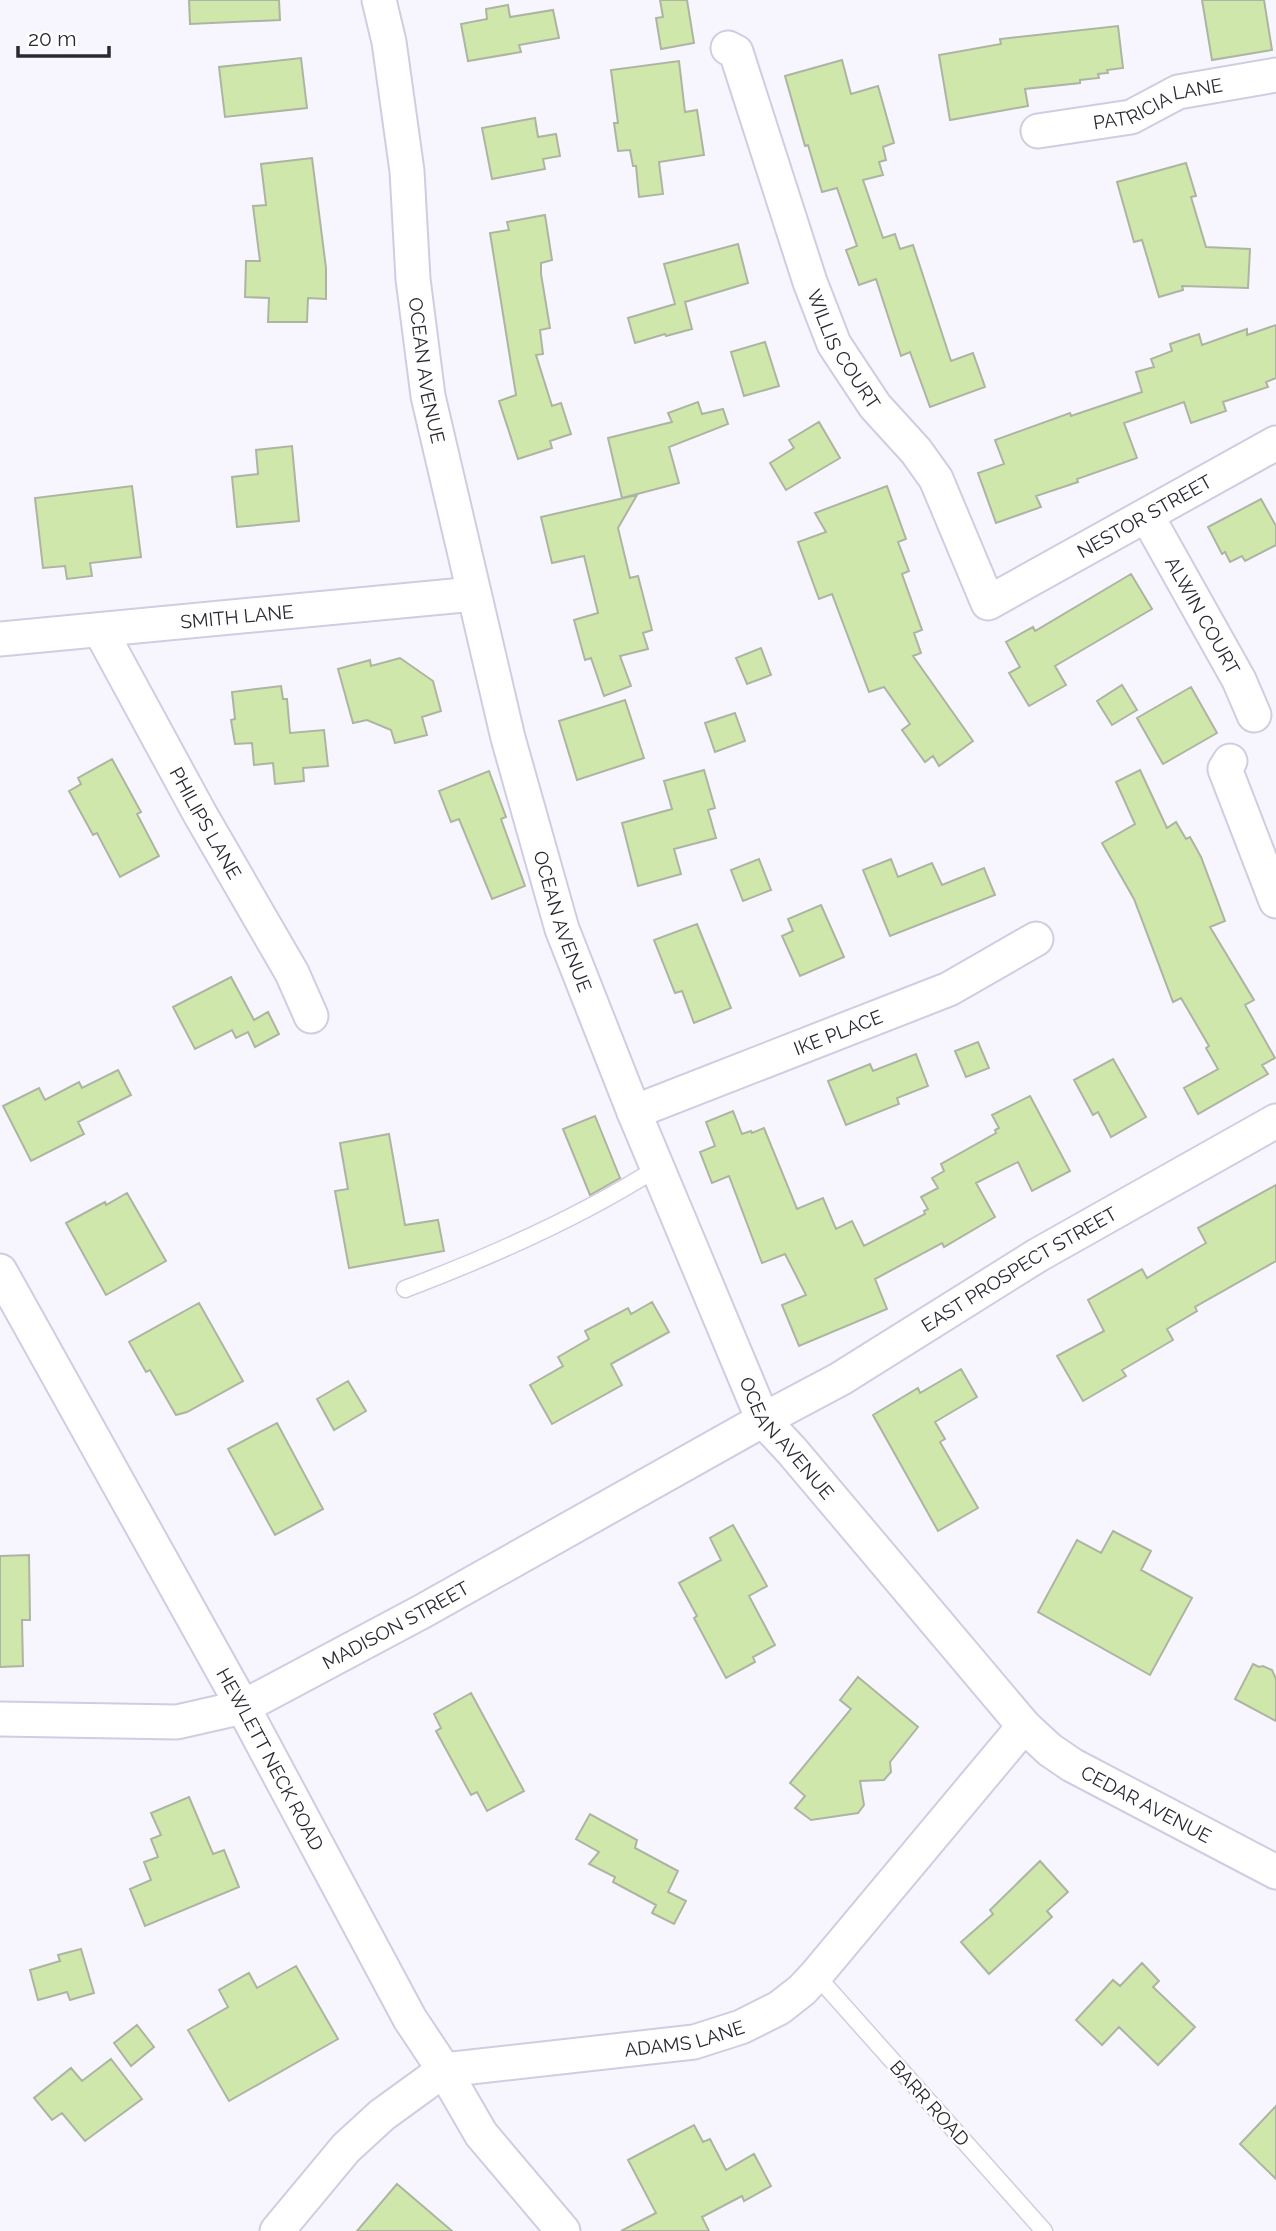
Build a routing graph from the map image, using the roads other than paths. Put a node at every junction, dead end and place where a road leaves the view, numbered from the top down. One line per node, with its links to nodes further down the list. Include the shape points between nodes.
1 (379, 0): 8 (street, OCEAN AVENUE, via 407,171 413,279 428,396)
2 (728, 48): 7 (street, WILLIS COURT, via 736,52 834,344 875,406 936,479 988,603)
3 (1276, 75): 4 (street, PATRICIA LANE, via 1178,92 1131,117)
4 (1038, 131)
5 (1276, 443): 6 (street, NESTOR STREET)
6 (1147, 516): 7 (street, NESTOR STREET); 11 (street, ALWIN COURT)
7 (1014, 589)
8 (474, 594): 9 (street, SMITH LANE); 16 (street, OCEAN AVENUE, via 508,738 562,929)
9 (100, 630): 10 (street, SMITH LANE); 15 (street, PHILIPS LANE, via 292,973)
10 (0, 639)
11 (1254, 715)
12 (1230, 761): 13 (street, via 1225,769)
13 (1276, 901)
14 (1036, 939): 16 (street, IKE PLACE, via 949,989)
15 (311, 1016)
16 (634, 1112): 18 (street, OCEAN AVENUE)
17 (1276, 1121): 21 (street, EAST PROSPECT STREET, via 1038,1255 840,1379)
18 (657, 1168): 20 (lane, via 476,1262); 21 (street, OCEAN AVENUE)
19 (0, 1271): 22 (street, HEWLETT NECK ROAD)
20 (405, 1289)
21 (762, 1420): 22 (street, MADISON STREET); 24 (street, OCEAN AVENUE)
22 (243, 1707): 23 (street, MADISON STREET, via 177,1723); 27 (street, HEWLETT NECK ROAD, via 410,2019)
23 (0, 1719)
24 (1024, 1726): 25 (street, CEDAR AVENUE, via 1072,1765); 26 (street, ADAMS LANE)
25 (1276, 1872)
26 (816, 1975): 27 (street, ADAMS LANE, via 779,2008 741,2027 694,2042); 30 (lane, BARR ROAD)
27 (444, 2070): 28 (street, ADAMS LANE, via 346,2148); 29 (street, HEWLETT NECK ROAD, via 481,2134)
28 (277, 2231)
29 (563, 2231)
30 (1044, 2231)

